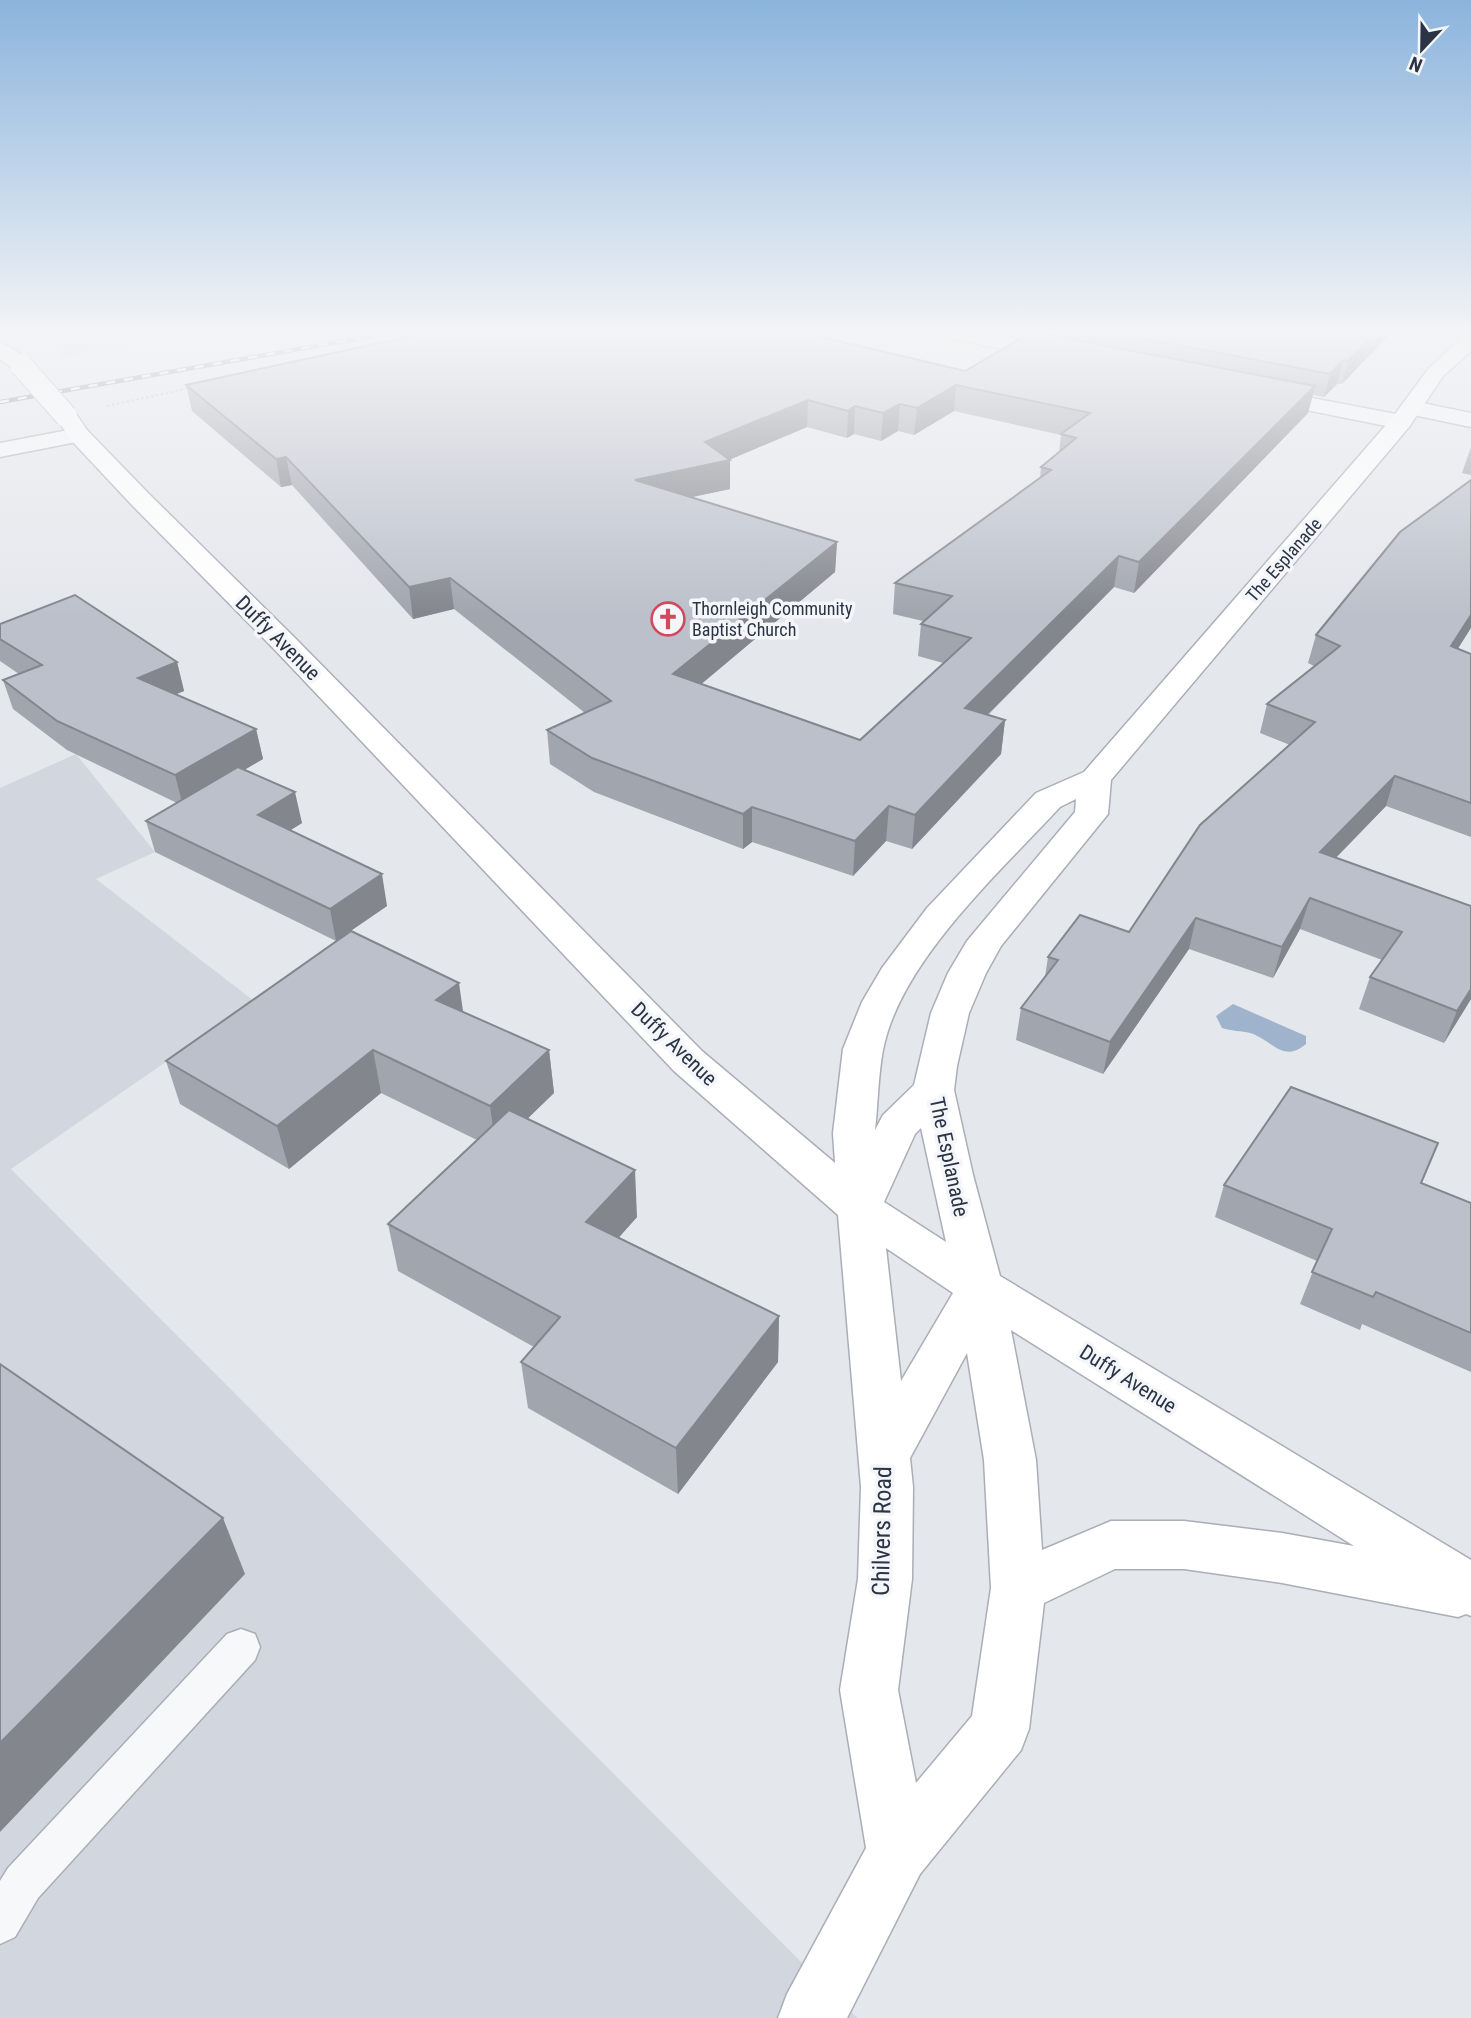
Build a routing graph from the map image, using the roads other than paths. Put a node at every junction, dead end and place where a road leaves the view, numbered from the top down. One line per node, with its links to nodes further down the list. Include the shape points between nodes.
1 (59, 427): 4 (street)
2 (74, 427): 7 (main road, Duffy Avenue, via 688,1061)
3 (1397, 427): 5 (main road, The Esplanade)
4 (0, 450)
5 (1095, 779): 6 (main road, The Esplanade, via 1091,814 985,941 967,974 950,1013); 7 (main road, The Esplanade, via 1048,800 940,916 881,1002 863,1048 856,1106)
6 (934, 1090): 7 (main road, via 898,1126); 8 (main road, The Esplanade)
7 (859, 1208): 8 (main road, Duffy Avenue); 9 (main road, Chilvers Road)
8 (980, 1287): 9 (main road); 10 (main road, via 1010,1460); 11 (main road, Duffy Avenue)
9 (884, 1458): 13 (main road, Chilvers Road, via 885,1579 869,1690)
10 (1018, 1588): 11 (main road, via 1111,1545 1184,1545); 13 (main road, via 1000,1729)
11 (1471, 1592)
12 (241, 1647): 14 (lane, via 23,1883)
13 (898, 1852): 15 (main road)
14 (0, 1923)
15 (811, 2018)

